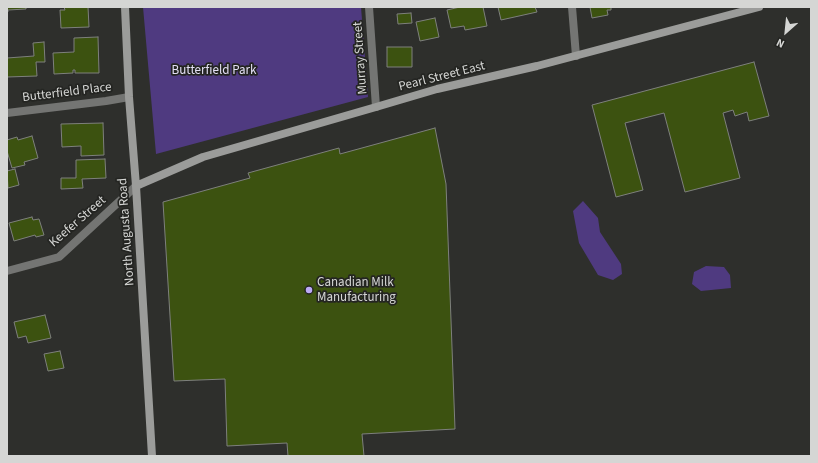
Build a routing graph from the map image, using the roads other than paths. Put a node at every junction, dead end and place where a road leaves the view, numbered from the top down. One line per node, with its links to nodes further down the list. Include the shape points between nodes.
1 (124, 7): 6 (street, North Augusta Road)
2 (369, 7): 7 (street, Murray Street)
3 (572, 7): 5 (street)
4 (759, 7): 5 (street, Pearl Street East)
5 (576, 56): 7 (street, Pearl Street East)
6 (129, 98): 8 (street, Butterfield Place); 9 (street, North Augusta Road)
7 (376, 106): 9 (street, Pearl Street East, via 203,157)
8 (7, 113)
9 (136, 186): 10 (street, Keefer Street, via 59,257); 11 (street, North Augusta Road)
10 (7, 271)
11 (152, 456)

